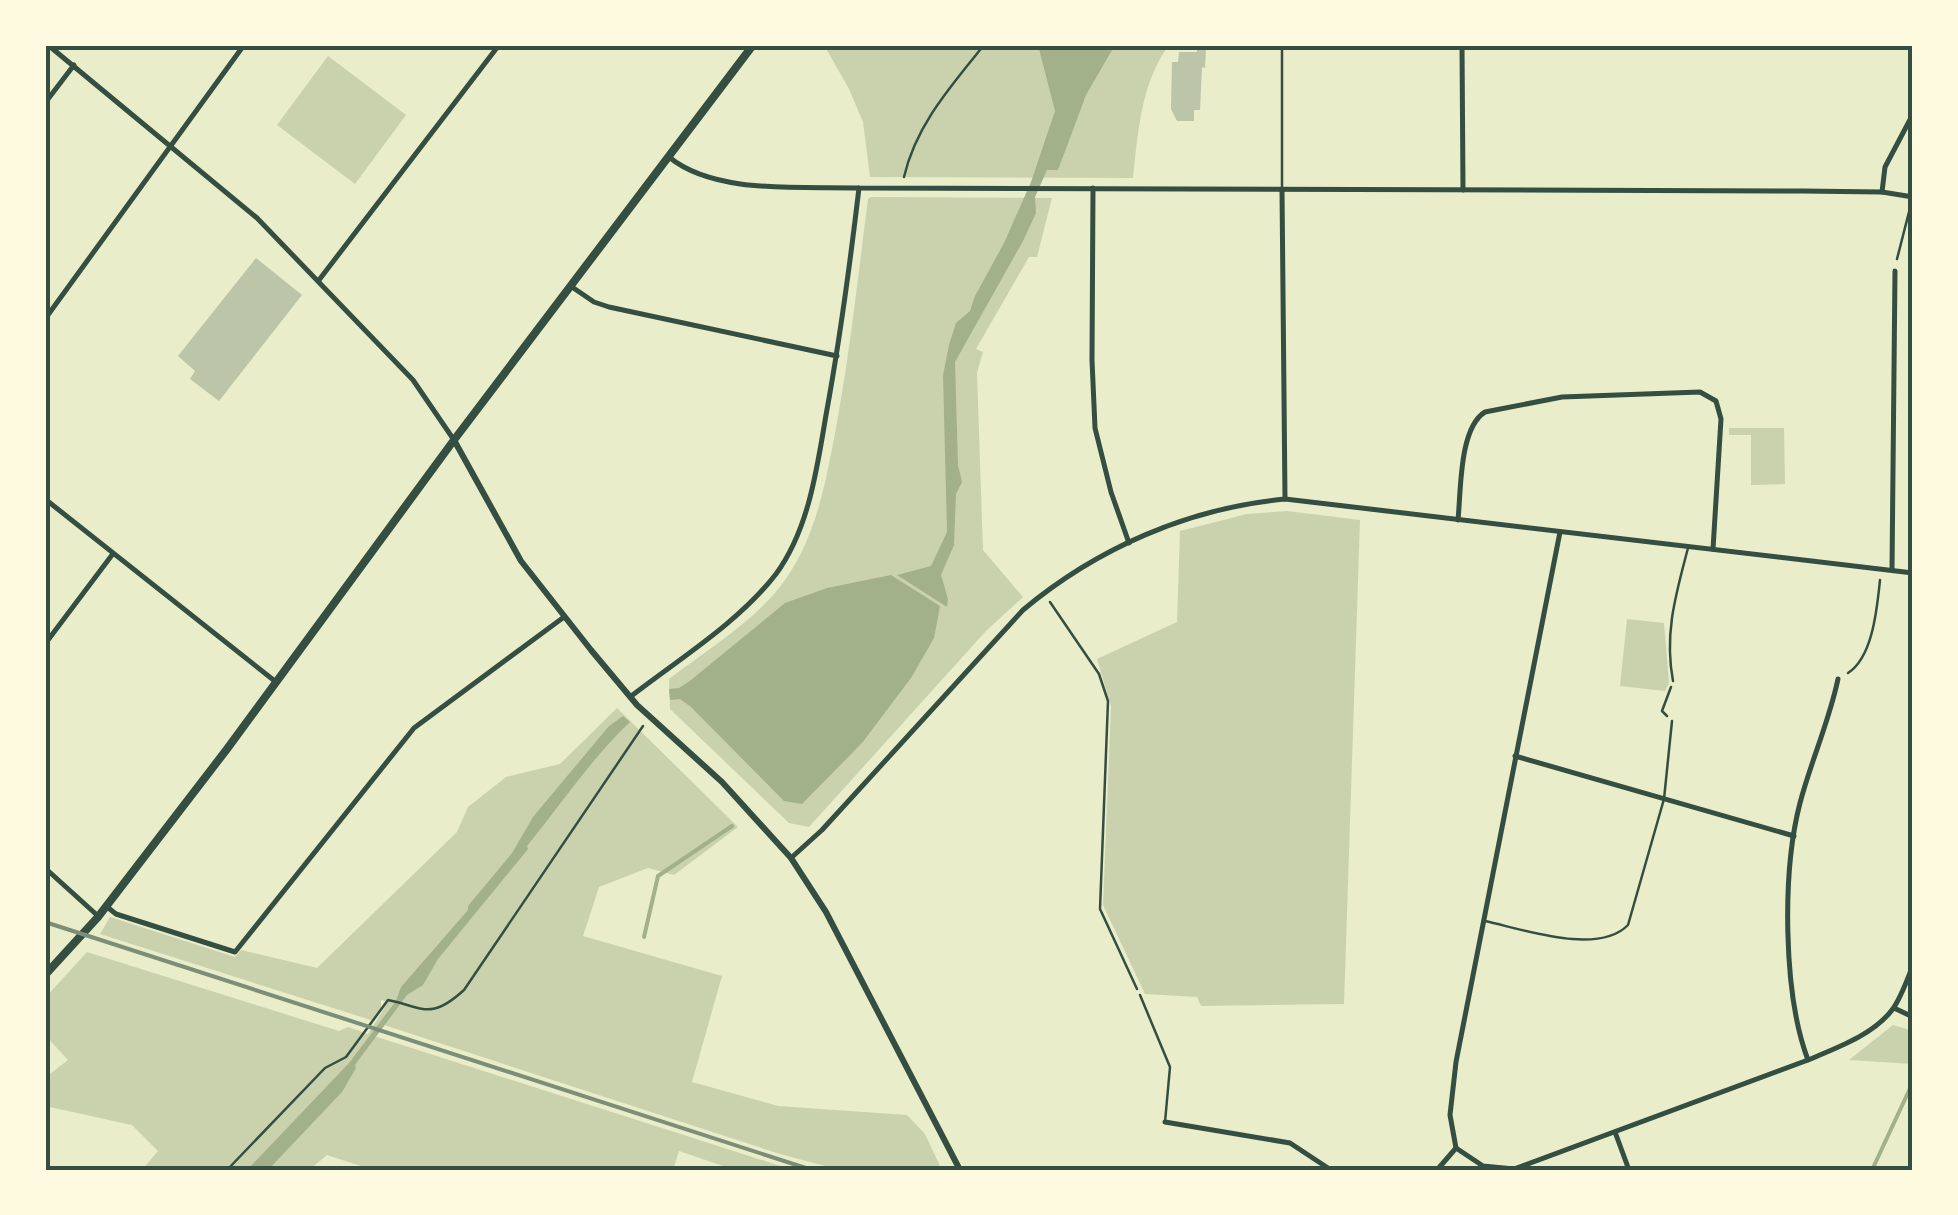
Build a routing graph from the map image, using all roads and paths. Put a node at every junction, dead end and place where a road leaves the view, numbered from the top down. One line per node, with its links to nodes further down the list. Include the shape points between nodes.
1 (48, 45): 8 (street)
2 (244, 45): 11 (street)
3 (499, 45): 22 (street)
4 (753, 45): 12 (main road)
5 (984, 45): 14 (path, via 921,128)
6 (1282, 45): 16 (lane)
7 (1462, 45): 17 (street)
8 (74, 66): 9 (street); 11 (street)
9 (45, 103)
10 (1913, 114): 18 (street, via 1885,166)
11 (171, 144): 22 (street); 24 (street)
12 (669, 158): 13 (street, via 716,180); 23 (main road)
13 (859, 188): 14 (street); 25 (street)
14 (902, 188): 15 (street)
15 (1093, 188): 16 (street); 31 (street, via 1095,428)
16 (1282, 190): 17 (street); 28 (street)
17 (1464, 190): 18 (street)
18 (1882, 192): 19 (street)
19 (1913, 197)
20 (1910, 208): 21 (path)
21 (1895, 271): 36 (street)
22 (318, 280): 26 (street, via 412,380)
23 (572, 287): 25 (street, via 609,307); 26 (main road)
24 (45, 319)
25 (837, 356): 44 (street, via 814,480 778,570 752,602)
26 (454, 440): 39 (street, via 510,542); 43 (main road)
27 (45, 499): 34 (street)
28 (1286, 499): 29 (street); 31 (street, via 1214,511)
29 (1458, 520): 30 (street); 33 (street, via 1468,433 1484,412 1562,397 1700,392 1716,402 1722,419)
30 (1560, 531): 32 (street); 47 (street)
31 (1129, 543): 38 (street)
32 (1688, 546): 33 (street); 42 (lane, via 1670,618)
33 (1713, 549): 35 (street)
34 (113, 554): 40 (street); 43 (street)
35 (1882, 569): 36 (street); 41 (path, via 1876,625 1855,668)
36 (1892, 570): 37 (street)
37 (1913, 573)
38 (1043, 593): 50 (street); 57 (path, via 1099,674 1108,701 1100,909)
39 (564, 617): 44 (street); 52 (street, via 414,728 235,952)
40 (45, 644)
41 (1838, 679): 49 (street)
42 (1673, 681): 46 (path, via 1662,711)
43 (276, 682): 52 (main road)
44 (630, 697): 45 (street)
45 (651, 718): 50 (street, via 722,782); 64 (path, via 464,990 435,1008 386,1002 346,1057 325,1068)
46 (1672, 721): 48 (lane)
47 (1514, 756): 48 (street); 54 (street)
48 (1664, 799): 49 (street); 54 (lane, via 1623,931 1558,938)
49 (1794, 836): 60 (street, via 1788,949)
50 (790, 858): 65 (street, via 826,912)
51 (45, 868): 53 (street)
52 (106, 906): 53 (main road)
53 (98, 916): 56 (main road)
54 (1483, 920): 63 (street, via 1452,1089)
55 (1913, 966): 58 (street)
56 (45, 975)
57 (1140, 996): 61 (lane, via 1170,1067)
58 (1894, 1008): 59 (street); 60 (street, via 1867,1031)
59 (1913, 1017)
60 (1808, 1060): 62 (street)
61 (1165, 1122): 66 (street, via 1290,1143)
62 (1615, 1132): 63 (street, via 1514,1169 1483,1166); 68 (street)
63 (1456, 1148): 67 (street)
64 (226, 1170)
65 (960, 1170)
66 (1332, 1170)
67 (1437, 1170)
68 (1629, 1170)

